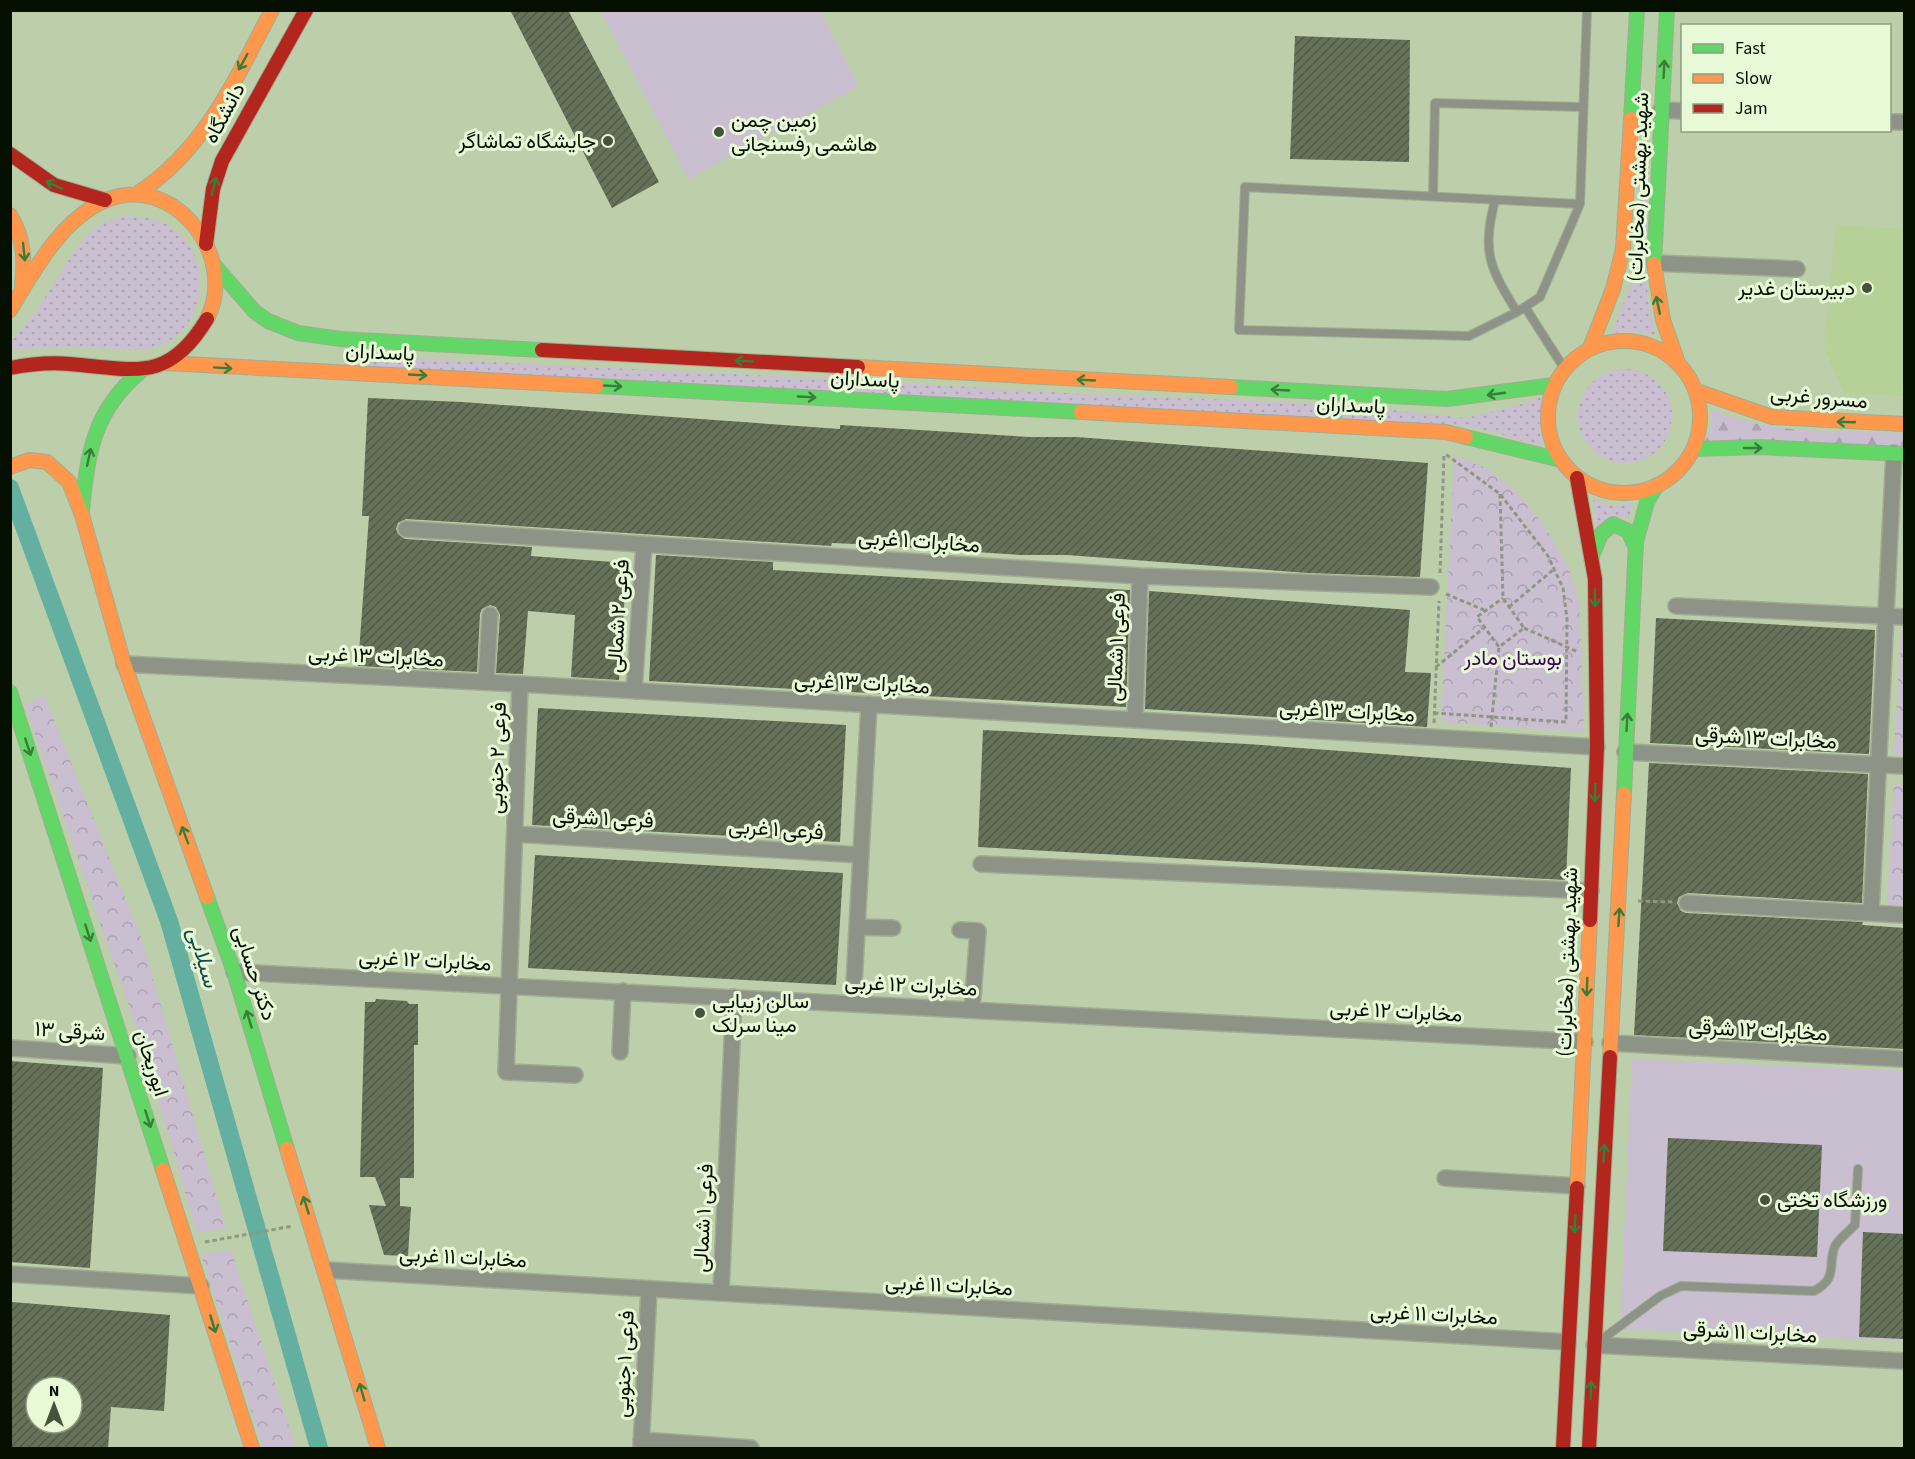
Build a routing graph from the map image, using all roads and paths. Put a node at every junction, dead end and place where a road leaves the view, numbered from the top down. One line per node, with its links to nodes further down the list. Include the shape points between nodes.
1 (272, 10): 10 (main road, دانشگاه, one-way to 10, via 181,163)
2 (306, 10): 16 (main road, دانشگاه, one-way to 2, via 213,189 222,161)
3 (1587, 10): 6 (lane)
4 (1637, 10): 24 (main road, شهید بهشتی (مخابرات), via 1623,249 1613,289)
5 (1667, 10): 7 (main road, شهید بهشتی (مخابرات), one-way to 5)
6 (1583, 107): 11 (lane, via 1435,103); 14 (lane)
7 (1661, 110): 8 (street); 17 (main road, شهید بهشتی (مخابرات))
8 (1681, 111)
9 (10, 154): 12 (main road, one-way to 9, via 45,182)
10 (138, 193): 12 (main road); 16 (main road, via 158,197 180,212)
11 (1433, 195): 13 (lane); 23 (lane, via 1245,188 1239,330 1469,336)
12 (105, 200): 20 (main road, via 73,222 57,239)
13 (1495, 200): 14 (lane); 23 (lane, via 1487,232 1493,274)
14 (1580, 204): 21 (lane, via 1540,297)
15 (10, 215): 20 (main road, one-way to 20, via 23,244)
16 (206, 244): 18 (main road)
17 (1654, 263): 19 (street); 25 (main road, شهید بهشتی (مخابرات), one-way to 17, via 1663,327)
18 (215, 267): 26 (main road, via 215,302 209,316 186,347); 30 (main road, پاسداران, one-way to 18, via 1447,399 341,339 279,329 247,306)
19 (1797, 269)
20 (21, 291): 22 (main road)
21 (1525, 307): 23 (lane); 28 (lane)
22 (10, 310)
23 (1517, 312)
24 (1590, 348): 25 (main road, via 1612,341 1644,342); 28 (main road)
25 (1677, 360): 31 (main road)
26 (165, 363): 29 (main road); 36 (main road, پاسداران, one-way to 36, via 1446,432)
27 (10, 368): 29 (main road, via 38,362)
28 (1564, 368): 30 (main road)
29 (140, 372): 41 (main road, one-way to 29, via 85,474 98,426 114,396)
30 (1554, 385): 36 (main road, via 1547,425)
31 (1697, 391): 32 (main road, مسرور غربی, one-way to 31, via 1772,417); 33 (main road, via 1701,423)
32 (1905, 424)
33 (1694, 449): 35 (main road, one-way to 35, via 1759,447); 39 (main road, via 1680,470)
34 (1444, 453): 40 (path)
35 (1899, 454): 54 (street)
36 (1560, 460): 38 (main road)
37 (10, 467): 41 (main road, via 39,459 57,470 69,482)
38 (1577, 478): 39 (main road, via 1613,493 1634,493); 45 (main road, شهید بهشتی (مخابرات))
39 (1657, 485): 44 (main road, via 1647,502)
40 (1500, 494): 46 (path); 49 (path)
41 (82, 515): 61 (main road, دکتر حسابی)
42 (406, 530): 43 (street, مخابرات ۱ غربی)
43 (644, 544): 47 (street, مخابرات ۱ غربی); 65 (street, فرعی ۲ شمالی)
44 (1636, 548): 45 (main road, via 1628,531 1613,524 1601,534); 73 (main road, one-way to 44)
45 (1592, 556): 60 (main road, شهید بهشتی (مخابرات), one-way to 60)
46 (1554, 569): 51 (path); 58 (path, via 1563,588)
47 (1140, 576): 48 (street, مخابرات ۱ غربی); 70 (street, فرعی ۱ شمالی)
48 (1431, 587): 52 (path)
49 (1503, 598): 51 (path); 52 (path)
50 (1676, 606): 54 (street)
51 (1509, 607): 57 (path)
52 (1485, 611): 56 (path, via 1477,617)
53 (490, 615): 63 (street)
54 (1886, 616): 55 (street); 74 (street)
55 (1905, 618)
56 (1485, 627): 59 (path); 62 (path)
57 (1524, 628): 58 (path); 59 (path)
58 (1567, 645): 60 (path); 69 (path, via 1566,722)
59 (1499, 647): 69 (path)
60 (1596, 662): 72 (main road, شهید بهشتی (مخابرات))
61 (124, 664): 63 (street, مخابرات ۱۳ غربی); 88 (main road, دکتر حسابی, one-way to 61)
62 (1436, 667)
63 (486, 682): 64 (street, مخابرات ۱۳ غربی)
64 (520, 684): 65 (street, مخابرات ۱۳ غربی); 76 (street, فرعی ۲ جنوبی)
65 (634, 691): 67 (street, مخابرات ۱۳ غربی)
66 (10, 692): 98 (main road, ابوریحان, one-way to 98)
67 (869, 704): 70 (street, مخابرات ۱۳ غربی); 78 (street)
68 (1434, 713): 69 (path)
69 (1492, 717): 71 (path)
70 (1135, 720): 71 (street, مخابرات ۱۳ غربی)
71 (1491, 740): 72 (street, مخابرات ۱۳ غربی)
72 (1597, 747): 80 (main road, شهید بهشتی (مخابرات), one-way to 80)
73 (1625, 752): 74 (street, مخابرات ۱۳ شرقی); 81 (main road)
74 (1880, 764): 75 (street, مخابرات ۱۳ شرقی); 83 (street)
75 (1905, 766)
76 (515, 834): 77 (street, فرعی ۱ شرقی); 89 (street, فرعی ۲ جنوبی)
77 (688, 845): 78 (street, فرعی ۱ غربی)
78 (861, 855): 85 (street)
79 (981, 864): 80 (street)
80 (1591, 891): 94 (main road, شهید بهشتی (مخابرات), one-way to 94)
81 (1621, 900): 82 (path); 95 (main road, one-way to 81)
82 (1687, 903): 83 (street)
83 (1871, 913): 84 (street)
84 (1905, 915)
85 (857, 927): 86 (street); 92 (street)
86 (893, 928)
87 (960, 930): 93 (street, via 978,931)
88 (234, 972): 89 (street, مخابرات ۱۲ غربی); 105 (main road, دکتر حسابی, one-way to 88)
89 (509, 985): 90 (street, مخابرات ۱۲ غربی); 100 (street, فرعی ۲ جنوبی, via 506,1072)
90 (623, 991): 91 (street, مخابرات ۱۲ غربی); 97 (street)
91 (734, 997): 92 (street, مخابرات ۱۲ غربی); 111 (street, فرعی ۱ شمالی)
92 (853, 1003): 93 (street, مخابرات ۱۲ غربی)
93 (972, 1010): 94 (street, مخابرات ۱۲ غربی)
94 (1585, 1041): 103 (main road, شهید بهشتی (مخابرات))
95 (1610, 1043): 99 (street, مخابرات ۱۲ شرقی); 104 (main road, one-way to 95)
96 (10, 1048): 98 (street, ۱۳ شرقی)
97 (620, 1052)
98 (128, 1056): 106 (main road, ابوریحان, one-way to 106)
99 (1905, 1059)
100 (575, 1075)
101 (1858, 1169): 113 (lane, via 1855,1225 1835,1246 1833,1269 1825,1285 1814,1291 1681,1286 1660,1296)
102 (1445, 1178): 103 (street)
103 (1577, 1186): 104 (main road); 112 (main road, شهید بهشتی (مخابرات), one-way to 112)
104 (1602, 1188): 113 (main road)
105 (312, 1223): 106 (path); 107 (main road, دکتر حسابی)
106 (189, 1245): 109 (main road, ابوریحان)
107 (326, 1270): 110 (street, مخابرات ۱۱ غربی); 117 (main road, دکتر حسابی, one-way to 107)
108 (10, 1274): 109 (street)
109 (201, 1286): 116 (main road, ابوریحان, one-way to 116)
110 (649, 1289): 111 (street, مخابرات ۱۱ غربی); 115 (street, فرعی ۱ جنوبی)
111 (721, 1293): 112 (street, مخابرات ۱۱ غربی)
112 (1568, 1342): 119 (main road, شهید بهشتی (مخابرات))
113 (1594, 1345): 114 (street, مخابرات ۱۱ شرقی); 120 (main road, one-way to 113)
114 (1905, 1361)
115 (641, 1444): 118 (street)
116 (252, 1449)
117 (378, 1449)
118 (751, 1449)
119 (1563, 1449)
120 (1588, 1449)

